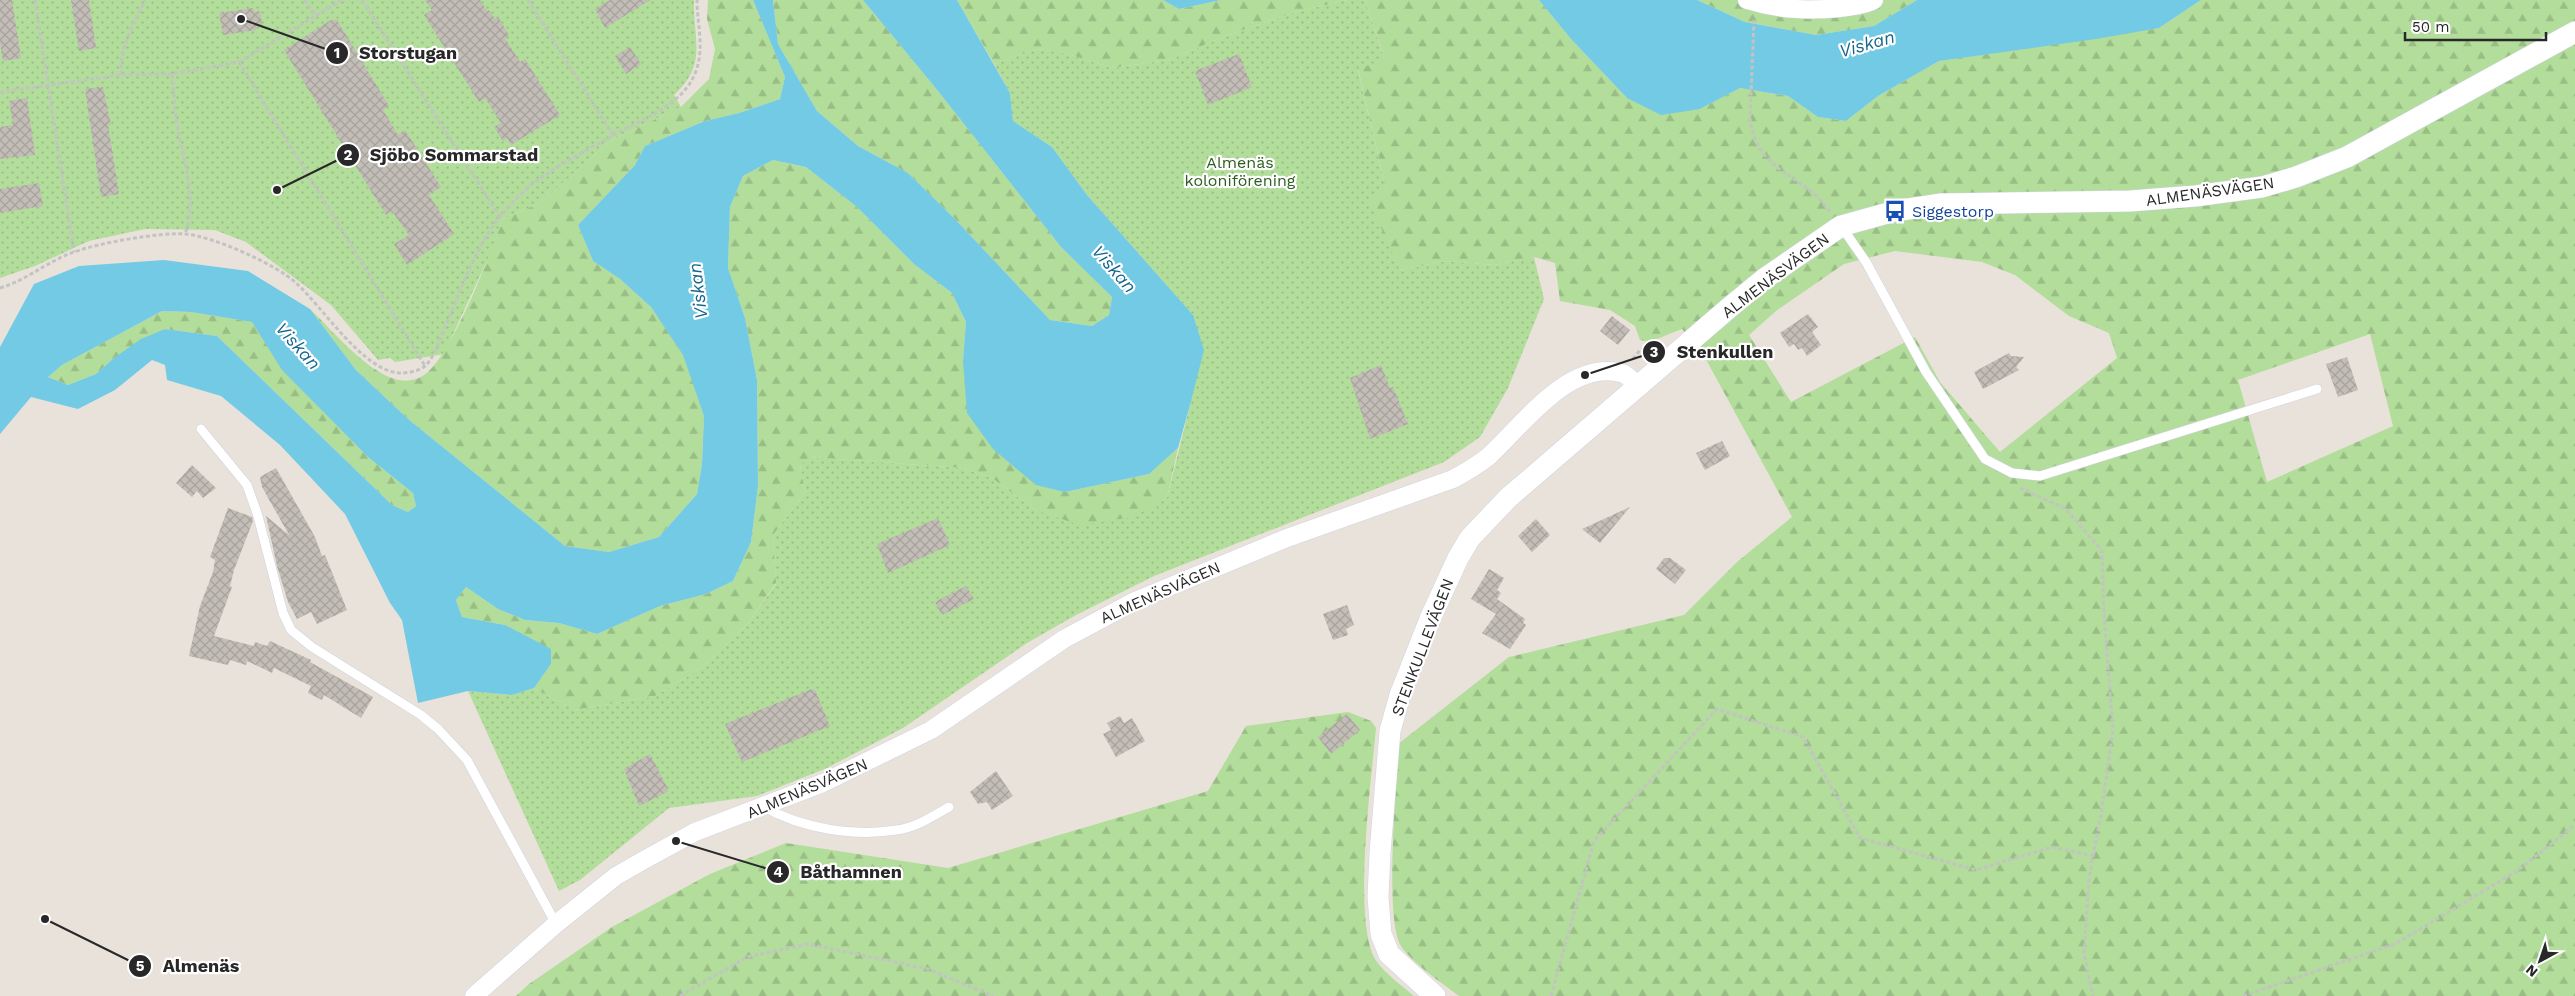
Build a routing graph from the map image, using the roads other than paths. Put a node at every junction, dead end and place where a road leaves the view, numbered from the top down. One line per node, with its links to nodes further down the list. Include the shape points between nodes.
1 (1747, 0): 2 (street, via 1776,8 1808,11 1854,6)
2 (1874, 0)
3 (2575, 32): 4 (street, ALMENÄSVÄGEN, via 2347,157 2262,187 2130,201 1941,204 1895,211)
4 (1841, 226): 5 (street, ALMENÄSVÄGEN, via 1764,279); 6 (lane, ALMENÄSVÄGEN, via 1866,262 1926,372 1985,459 2012,473 2040,476)
5 (1639, 387): 8 (street, ALMENÄSVÄGEN, via 1623,373 1609,371 1585,375 1551,394 1472,470 1287,538 1135,601 1064,639 931,730 872,761); 12 (street, STENKULLEVÄGEN, via 1508,498 1470,538 1440,596 1400,695 1390,731 1380,843 1378,897 1381,934 1389,954)
6 (2317, 389)
7 (201, 429): 10 (lane, via 247,484 283,613 291,630 312,647 421,715 467,760)
8 (764, 807): 9 (lane, via 785,819 814,827 863,831 896,830 919,824); 10 (street, ALMENÄSVÄGEN, via 676,841 616,876)
9 (949, 807)
10 (556, 924): 11 (street, ALMENÄSVÄGEN)
11 (474, 996)
12 (1435, 996)

